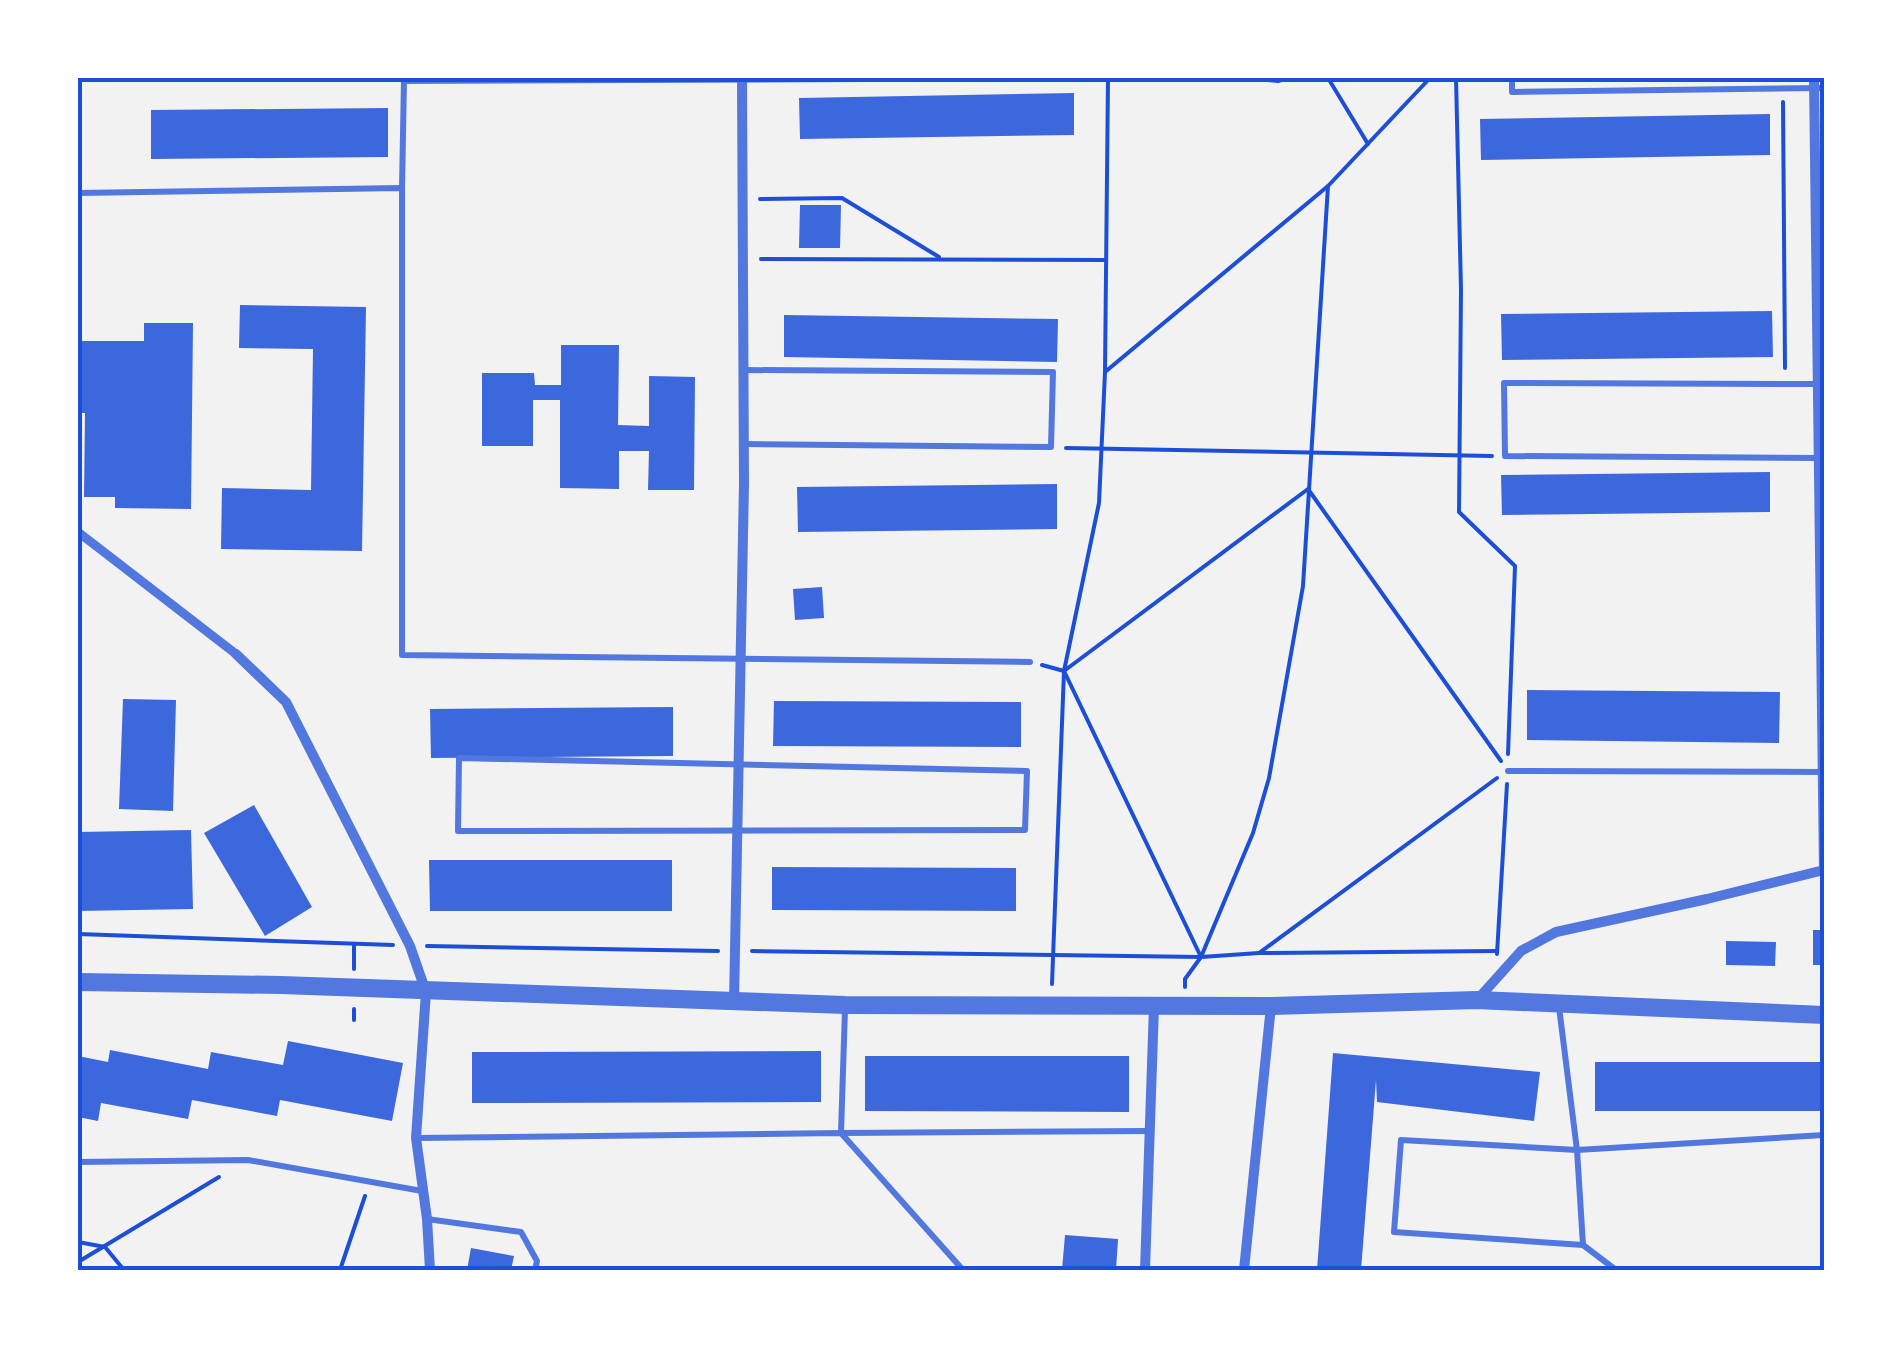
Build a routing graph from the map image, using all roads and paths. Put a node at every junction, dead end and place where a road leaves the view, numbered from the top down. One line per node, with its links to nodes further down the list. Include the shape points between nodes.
1 (742, 78): 2 (lane); 10 (lane); 17 (street)
2 (1070, 78)
3 (1108, 78): 20 (path)
4 (1248, 78): 5 (path)
5 (1289, 78)
6 (1328, 78): 13 (path)
7 (1430, 78): 13 (path)
8 (1456, 78): 29 (path)
9 (1512, 78): 12 (lane, via 1512,92)
10 (404, 79): 15 (lane)
11 (1817, 84): 12 (lane); 24 (street)
12 (1783, 88): 23 (path)
13 (1368, 144): 14 (path)
14 (1328, 186): 22 (path); 28 (path)
15 (402, 188): 16 (lane); 35 (lane, via 402,655)
16 (78, 193)
17 (742, 199): 18 (street); 19 (path, via 842,198)
18 (743, 259): 19 (path); 21 (street)
19 (943, 260): 20 (path)
20 (1106, 260): 22 (path)
21 (743, 370): 25 (street); 26 (lane, via 1053,372)
22 (1106, 372): 27 (path)
23 (1785, 384): 24 (lane); 30 (lane, via 1504,383)
24 (1816, 384): 31 (street)
25 (744, 444): 26 (lane); 35 (street)
26 (1052, 447): 27 (path)
27 (1102, 448): 28 (path); 37 (path, via 1099,503)
28 (1312, 452): 29 (path); 32 (path)
29 (1460, 455): 30 (path); 39 (path, via 1459,512 1514,566)
30 (1505, 456): 31 (lane)
31 (1818, 458): 40 (street)
32 (1308, 489): 37 (path); 39 (path); 49 (path, via 1303,586 1269,778)
33 (78, 532): 34 (street)
34 (236, 654): 44 (street, via 286,702)
35 (742, 657): 36 (lane); 38 (street)
36 (1030, 662): 37 (path)
37 (1064, 671): 48 (path); 49 (path)
38 (739, 764): 41 (street); 41 (lane, via 459,758 458,831); 41 (lane, via 1027,771 1025,830)
39 (1508, 771): 40 (lane); 46 (path); 47 (path)
40 (1824, 772): 42 (street)
41 (738, 831): 45 (street)
42 (1824, 870): 51 (street, via 1556,932 1522,951)
43 (78, 934): 44 (path)
44 (410, 946): 45 (path); 53 (street)
45 (735, 951): 48 (path); 55 (street)
46 (1259, 952): 47 (path); 49 (path)
47 (1497, 952): 51 (path)
48 (1053, 956): 49 (path); 58 (path)
49 (1200, 958): 50 (path)
50 (1185, 979)
51 (1495, 980): 54 (street)
52 (78, 982): 53 (street)
53 (426, 992): 55 (street); 65 (street)
54 (1477, 1000): 56 (street); 60 (street)
55 (734, 1003): 57 (street)
56 (1558, 1003): 61 (street); 66 (lane)
57 (845, 1005): 58 (street); 63 (lane)
58 (1051, 1006): 59 (street)
59 (1154, 1006): 60 (street); 62 (street)
60 (1271, 1006): 82 (street)
61 (1824, 1014)
62 (1150, 1131): 63 (lane); 81 (street)
63 (841, 1134): 65 (lane); 80 (lane)
64 (1824, 1135): 66 (lane)
65 (416, 1138): 70 (street)
66 (1577, 1150): 73 (lane); 73 (lane, via 1401,1140 1394,1232)
67 (248, 1160): 68 (lane); 69 (lane); 74 (path)
68 (78, 1162)
69 (370, 1182): 70 (lane); 77 (path)
70 (423, 1191): 71 (street)
71 (427, 1219): 78 (street); 79 (lane, via 521,1232)
72 (78, 1242): 74 (path)
73 (1583, 1245): 83 (lane)
74 (105, 1247): 75 (path); 76 (path)
75 (78, 1262)
76 (124, 1270)
77 (340, 1270)
78 (430, 1270)
79 (535, 1270)
80 (962, 1270)
81 (1145, 1270)
82 (1244, 1270)
83 (1616, 1270)

